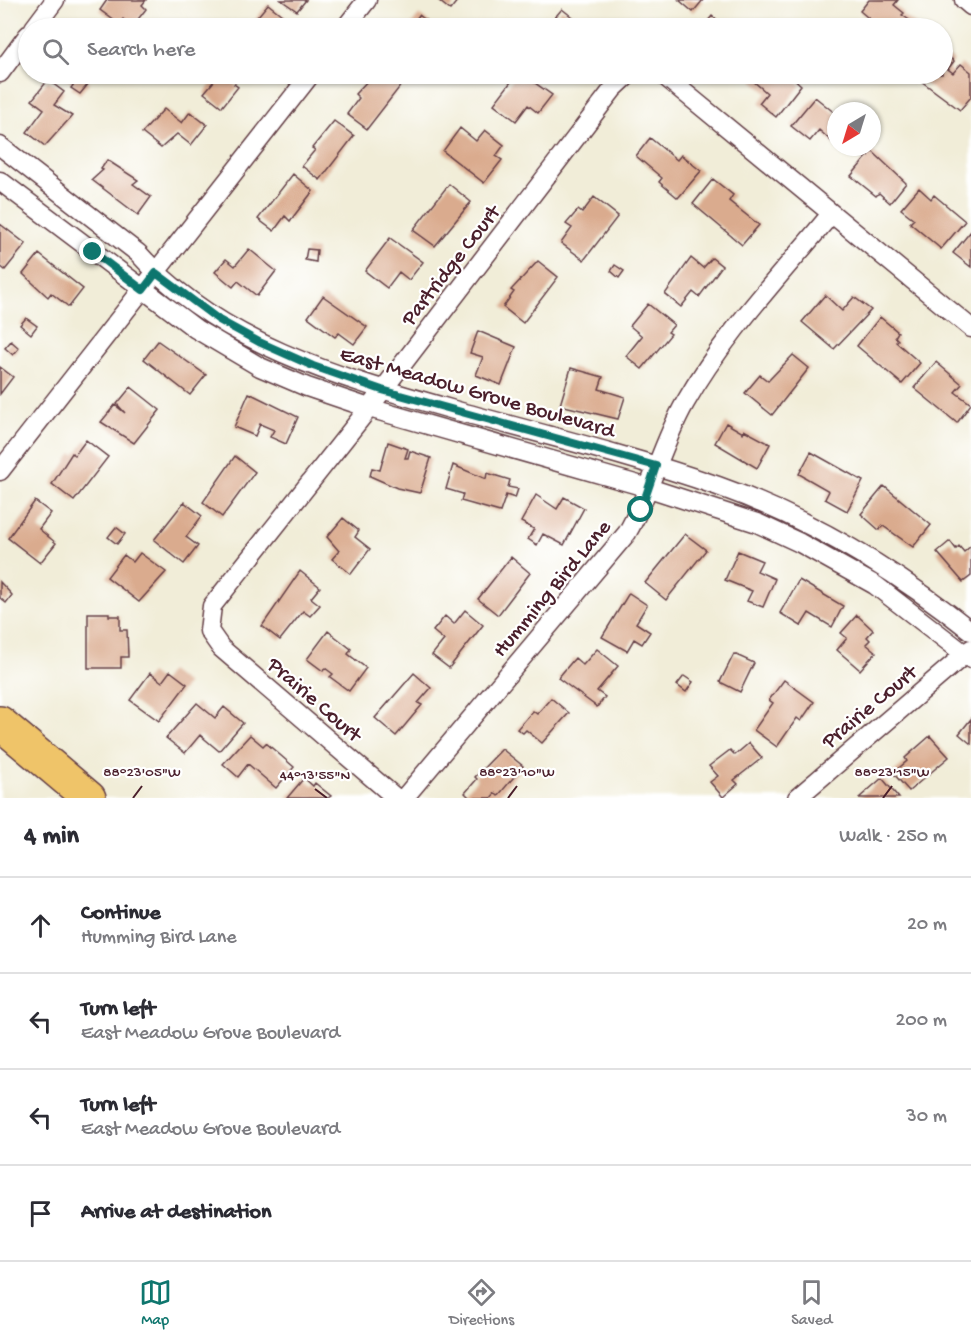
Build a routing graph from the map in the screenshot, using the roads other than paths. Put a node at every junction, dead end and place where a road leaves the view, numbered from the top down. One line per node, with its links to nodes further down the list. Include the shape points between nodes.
1 (55, 0): 5 (street)
2 (367, 0): 6 (street)
3 (964, 0): 4 (street)
4 (971, 6)
5 (42, 18)
6 (353, 18)
7 (18, 49): 8 (street)
8 (0, 73)
9 (302, 84): 15 (street)
10 (618, 84): 18 (street, Partridge Court)
11 (674, 84): 14 (street)
12 (0, 146): 15 (street, East Meadow Grove Boulevard, via 138,253)
13 (0, 181): 16 (street, East Meadow Grove Boulevard)
14 (831, 214): 17 (street); 20 (street, Humming Bird Lane, via 698,380 666,438)
15 (156, 273): 16 (street); 18 (street, East Meadow Grove Boulevard, via 219,320 259,342)
16 (143, 290): 19 (street, East Meadow Grove Boulevard, via 196,329 260,367); 21 (street)
17 (971, 328)
18 (382, 390): 19 (street, Partridge Court); 20 (street, East Meadow Grove Boulevard)
19 (369, 408): 22 (street, East Meadow Grove Boulevard); 23 (street, Partridge Court, via 212,606)
20 (656, 466): 22 (street, Humming Bird Lane); 24 (street, East Meadow Grove Boulevard, via 748,497 834,536 924,594)
21 (0, 471)
22 (649, 488): 25 (street, East Meadow Grove Boulevard, via 724,511 800,543 875,585); 29 (street, Humming Bird Lane, via 641,510 609,556)
23 (209, 631): 28 (street, Prairie Court, via 221,648)
24 (971, 631)
25 (969, 654): 30 (street, Prairie Court)
26 (0, 723): 27 (highway)
27 (89, 798)
28 (396, 798)
29 (404, 798)
30 (797, 798)

